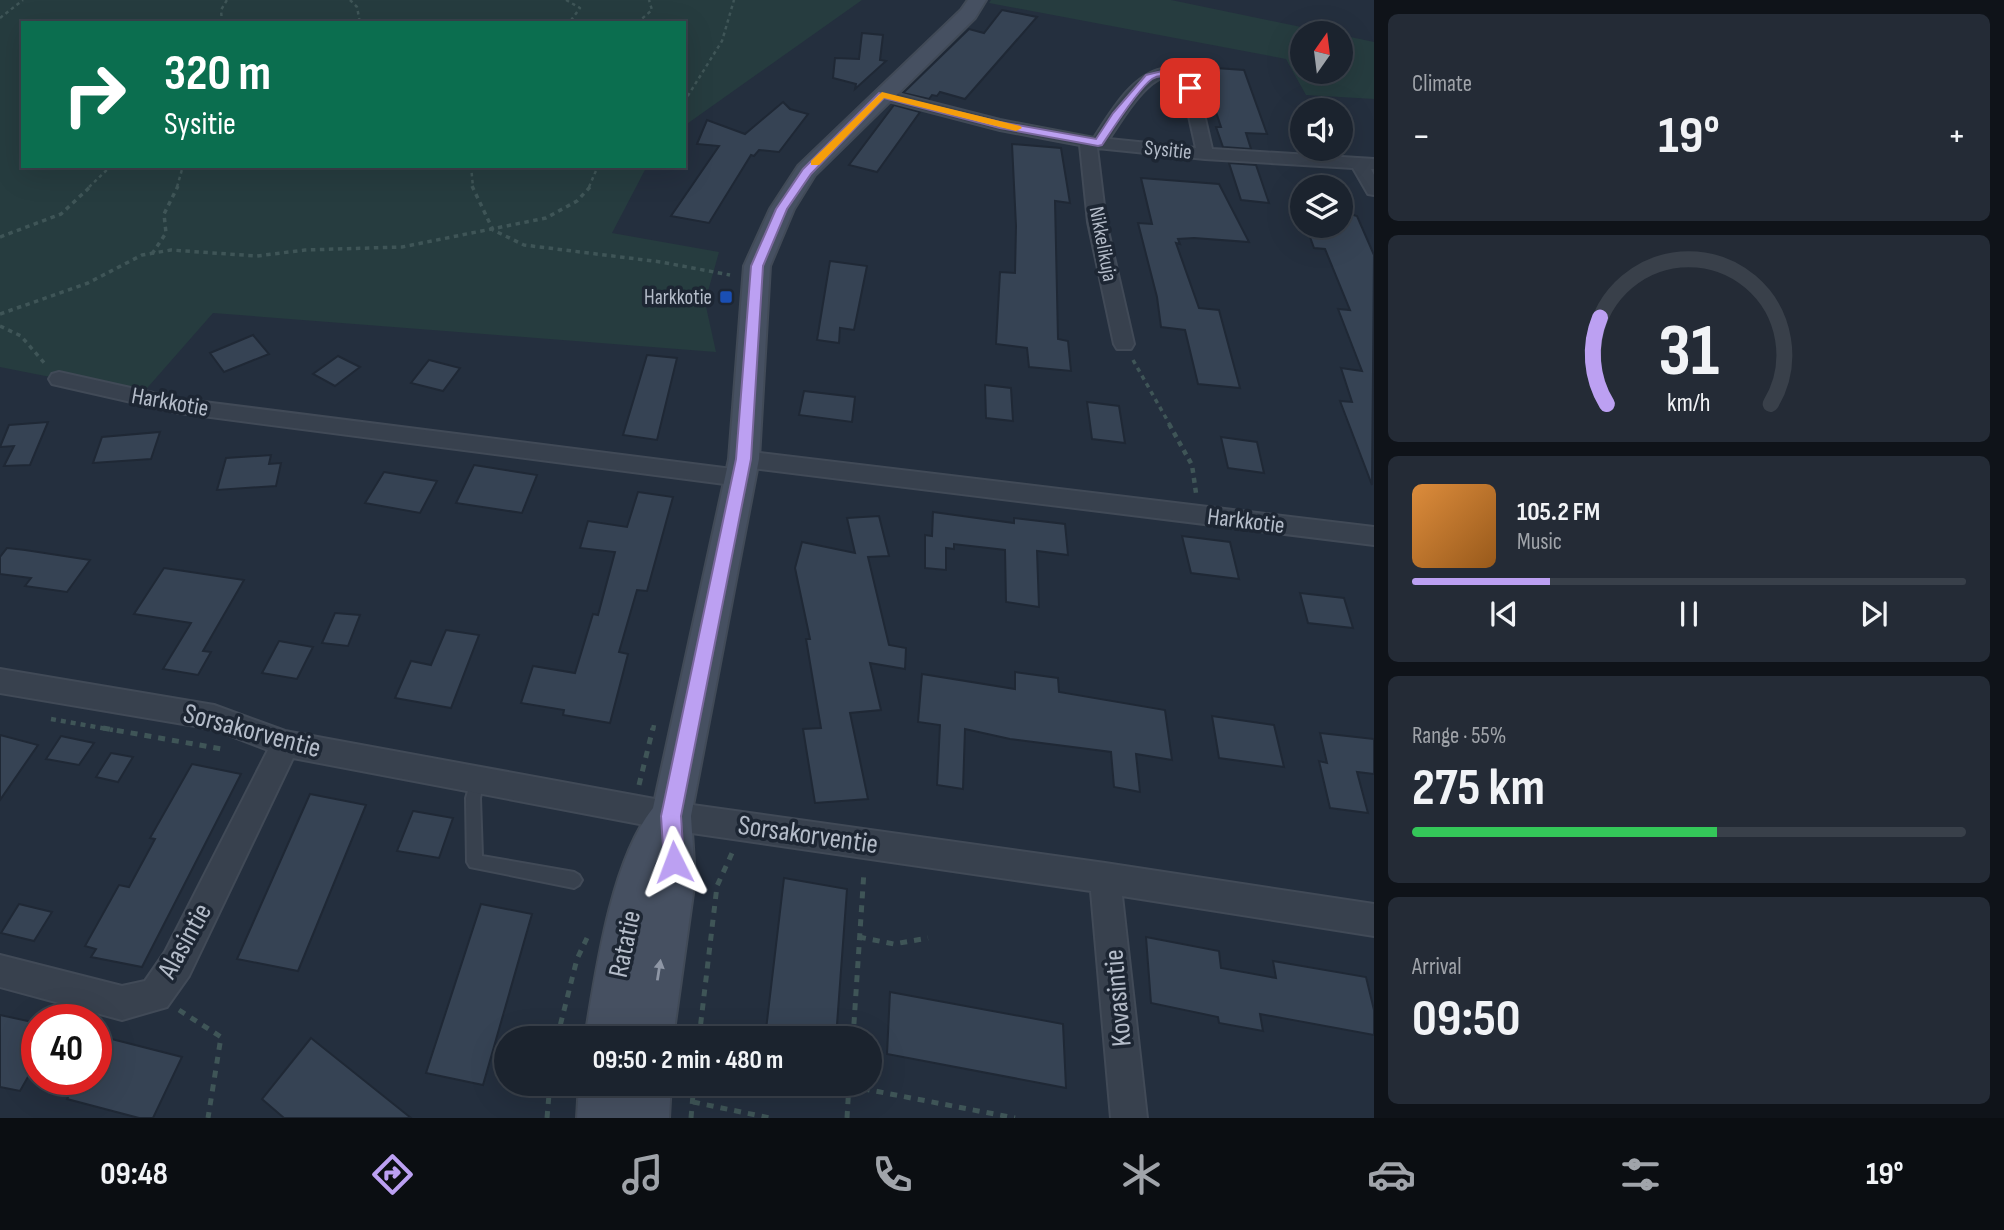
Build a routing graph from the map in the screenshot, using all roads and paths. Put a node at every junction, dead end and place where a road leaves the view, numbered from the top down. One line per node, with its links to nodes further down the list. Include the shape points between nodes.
1 (23, 0): 8 (path)
2 (227, 0): 9 (path)
3 (350, 0): 10 (path)
4 (566, 0): 11 (path, via 580,8)
5 (649, 0): 12 (path, via 652,10)
6 (734, 0): 14 (path, via 725,32)
7 (977, 0): 13 (street, Ratatie, via 968,14)
8 (0, 18)
9 (222, 21)
10 (360, 21)
11 (570, 21)
12 (639, 21)
13 (882, 95): 15 (street, Sysitie); 31 (street, Ratatie, via 806,172 768,235 757,266)
14 (686, 100)
15 (1093, 143): 16 (street, Sysitie); 16 (street, via 1149,77 1162,74 1180,78 1190,88); 29 (street, Nikkelikuja, via 1097,222)
16 (1205, 154): 17 (street, Sysitie)
17 (1367, 164): 22 (street)
18 (109, 168): 24 (path, via 61,214)
19 (183, 168): 25 (path, via 164,214 166,233)
20 (471, 168): 23 (path, via 472,185)
21 (597, 168): 23 (path, via 591,185 577,201 546,218)
22 (1374, 190)
23 (493, 230): 25 (path, via 402,247 257,256 171,250); 26 (path, via 524,245)
24 (0, 237)
25 (152, 254): 27 (path)
26 (730, 275)
27 (0, 314)
28 (0, 326): 30 (path, via 21,336)
29 (1124, 344): 32 (path, via 1192,465)
30 (58, 379): 31 (street, Harkkotie, via 180,406)
31 (742, 468): 32 (street, Harkkotie); 37 (street, Ratatie)
32 (1198, 515): 33 (street, Harkkotie)
33 (1374, 536)
34 (0, 681): 35 (street, Sorsakorventie, via 214,717)
35 (285, 744): 36 (street, Sorsakorventie); 46 (street, Alasintie, via 177,964)
36 (477, 782): 37 (street, Sorsakorventie); 41 (lane, via 473,798 475,862)
37 (671, 816): 38 (street, Sorsakorventie); 47 (street, Ratatie, via 652,841 641,874); 48 (street, Ratatie, one-way to 37, via 674,879)
38 (737, 825): 40 (street, Sorsakorventie); 49 (path, via 733,855 717,886)
39 (864, 868): 43 (path)
40 (1105, 878): 42 (street, Sorsakorventie); 68 (street, Kovasintie)
41 (573, 880)
42 (1374, 920)
43 (859, 937): 44 (path, via 894,944); 50 (path)
44 (928, 938)
45 (0, 971): 46 (street, Alasintie, via 122,1003)
46 (155, 995): 59 (path, via 221,1037)
47 (610, 1026)
48 (652, 1026)
49 (700, 1026)
50 (854, 1026)
51 (882, 1091): 58 (path)
52 (549, 1096): 60 (path)
53 (602, 1096): 61 (street)
54 (646, 1096): 62 (street)
55 (693, 1096): 57 (path)
56 (848, 1096): 65 (path)
57 (693, 1102): 63 (path); 64 (path)
58 (967, 1108): 66 (path); 67 (path)
59 (208, 1118)
60 (547, 1118)
61 (601, 1118)
62 (645, 1118)
63 (691, 1118)
64 (769, 1118)
65 (847, 1118)
66 (967, 1118)
67 (1014, 1118)
68 (1129, 1118)

